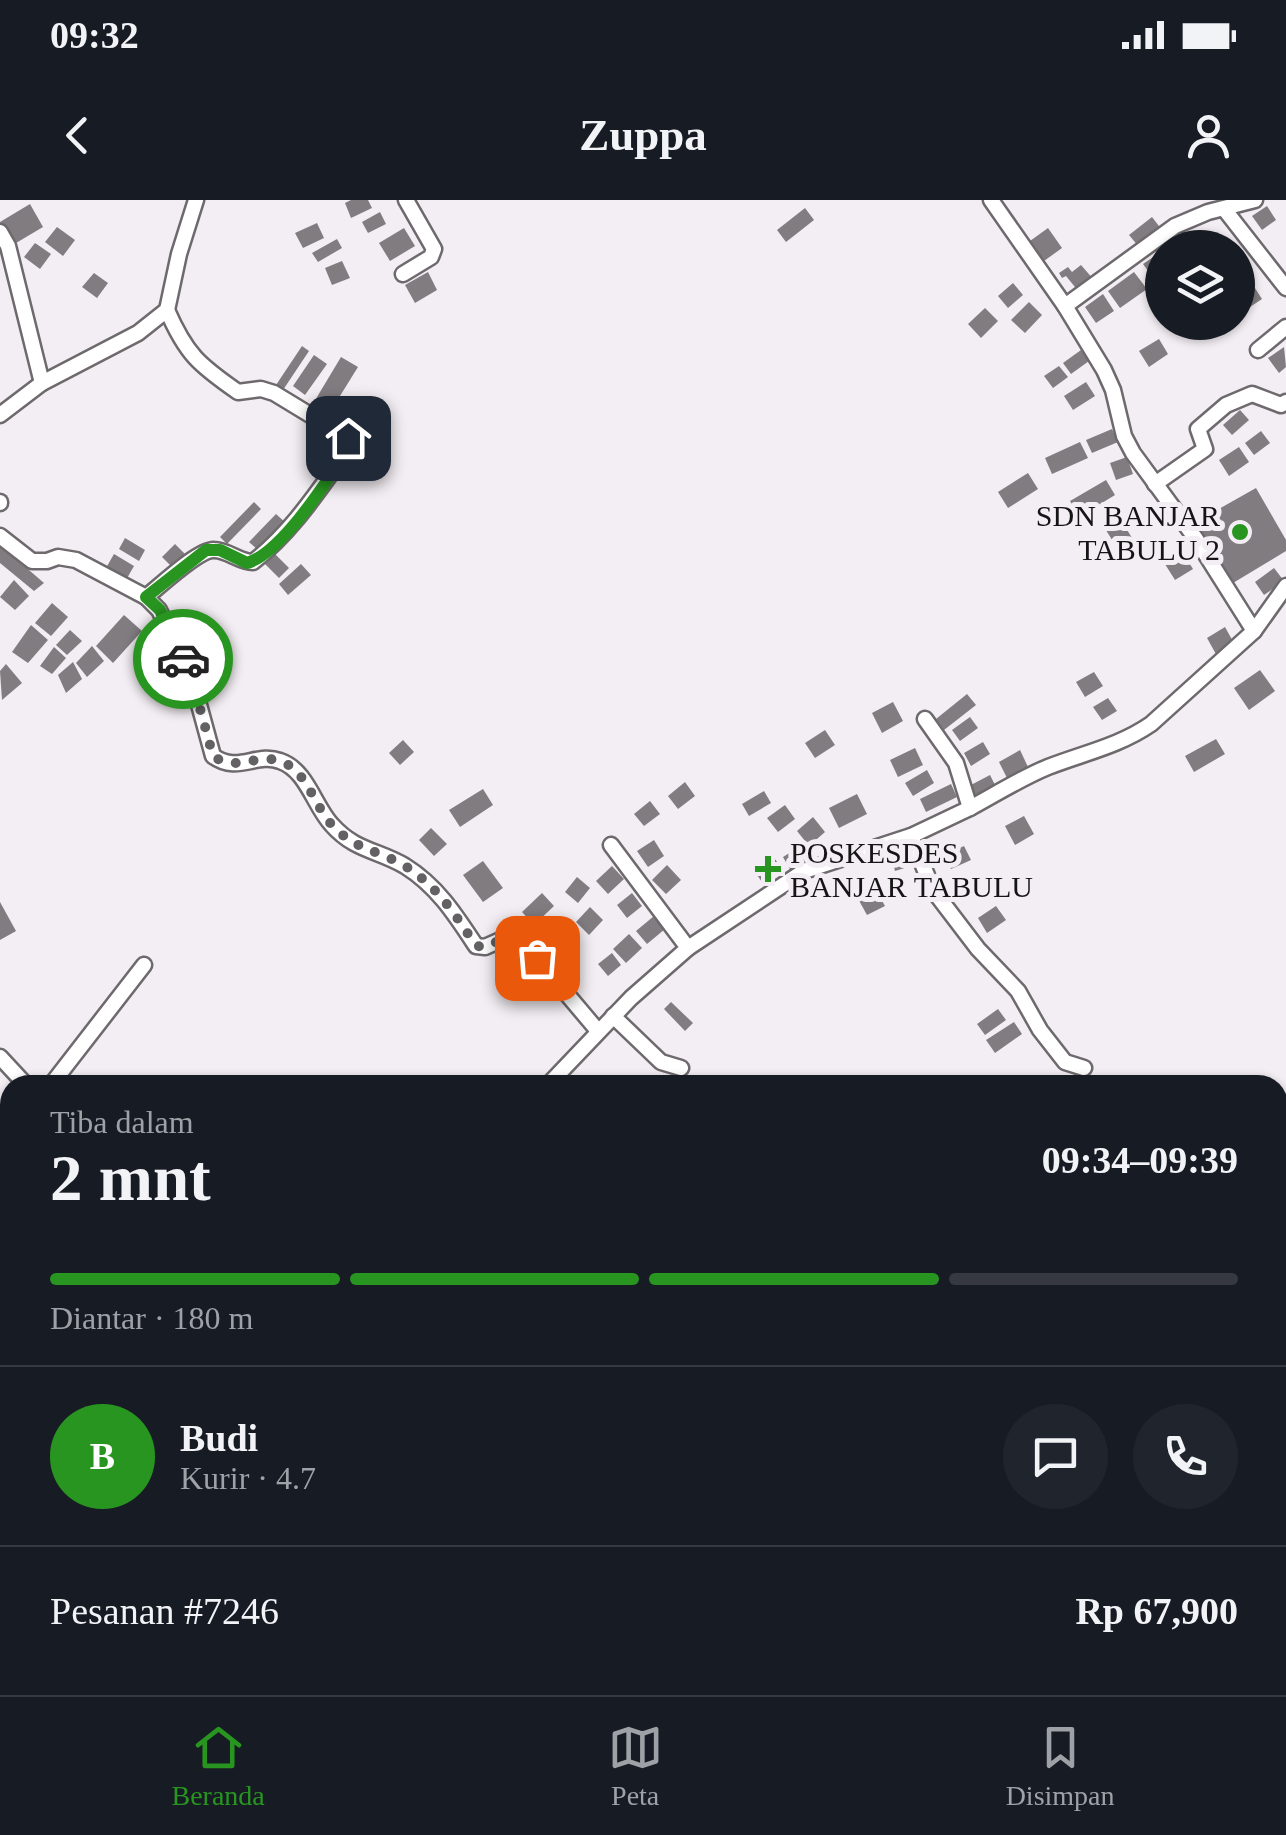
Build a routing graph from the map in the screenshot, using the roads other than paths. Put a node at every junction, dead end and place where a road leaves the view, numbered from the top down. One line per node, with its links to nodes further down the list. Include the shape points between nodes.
1 (196, 200): 12 (street)
2 (406, 200): 9 (street, via 434,249)
3 (990, 200): 11 (street)
4 (1256, 200): 5 (street)
5 (1225, 210): 8 (street); 11 (street, via 1176,226)
6 (0, 232): 15 (street)
7 (1286, 257): 8 (street)
8 (1270, 268): 10 (street)
9 (404, 274)
10 (1286, 288)
11 (1065, 306): 18 (street, via 1114,390 1124,436)
12 (167, 310): 15 (street, via 123,342); 21 (street, via 180,342 218,378 238,392 274,393 350,444 303,513 253,562 206,550)
13 (1286, 327): 14 (street)
14 (1258, 350)
15 (42, 383): 17 (street)
16 (1286, 402): 18 (street, via 1252,394 1226,405 1198,429 1204,449)
17 (0, 414)
18 (1155, 484): 22 (street)
19 (0, 536): 21 (street, via 32,561 66,557)
20 (1286, 586): 22 (street)
21 (146, 597): 30 (street, via 160,610 192,679 213,756 233,765 279,760 298,772 319,810 347,840 435,888 476,946 512,935 523,942)
22 (1254, 631): 24 (street, via 1133,736 1036,773)
23 (925, 719): 24 (street, via 956,763)
24 (970, 808): 25 (street)
25 (911, 836): 27 (street, via 804,872); 32 (street, via 932,890 1018,992 1065,1062)
26 (611, 844): 27 (street)
27 (688, 948): 29 (street)
28 (144, 965): 33 (street)
29 (613, 1016): 30 (street); 31 (street, via 662,1062)
30 (598, 1030): 34 (street)
31 (681, 1068)
32 (1084, 1068)
33 (60, 1075)
34 (559, 1075)

